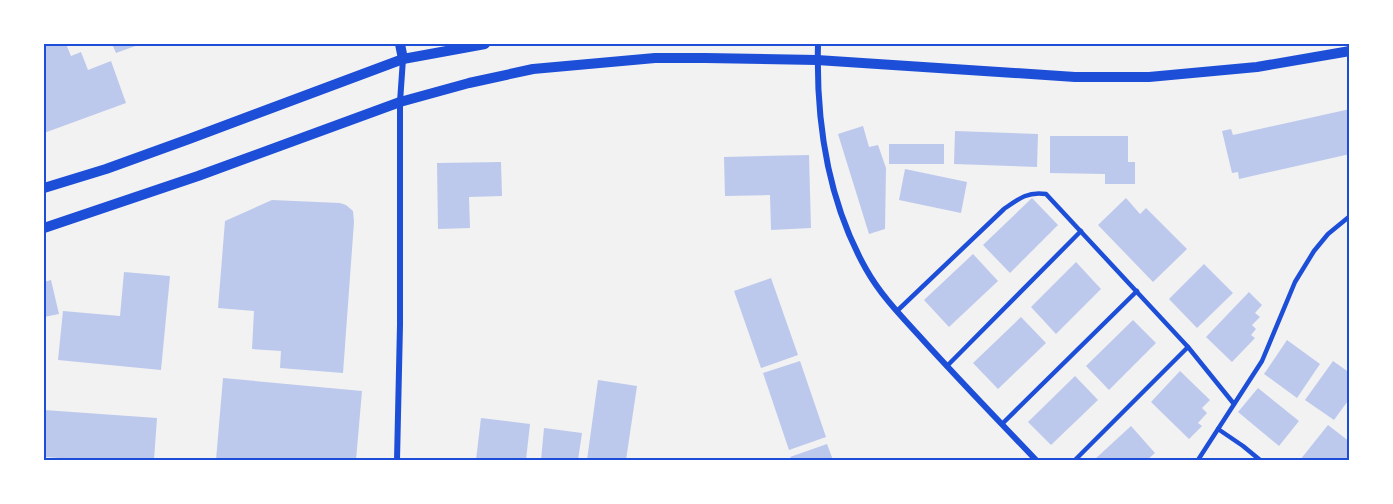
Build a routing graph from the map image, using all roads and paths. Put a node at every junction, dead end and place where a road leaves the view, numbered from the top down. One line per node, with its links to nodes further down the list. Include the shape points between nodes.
1 (402, 44): 5 (street)
2 (485, 44): 5 (street)
3 (818, 44): 6 (street)
4 (1350, 51): 6 (street, via 1257,68 1149,77 1075,77)
5 (403, 59): 7 (street); 8 (street, via 106,169)
6 (817, 60): 7 (street, via 655,58 599,62 533,69); 13 (street, via 821,127 836,198 867,271)
7 (400, 102): 10 (street); 19 (street)
8 (44, 188)
9 (1350, 216): 16 (lane, via 1314,251 1295,282 1262,361)
10 (44, 228)
11 (1081, 231): 12 (lane); 13 (lane, via 1046,194 1022,196); 15 (lane)
12 (1137, 291): 14 (lane); 17 (lane)
13 (897, 311): 15 (street)
14 (1188, 347): 16 (lane); 21 (lane)
15 (947, 366): 17 (street)
16 (1234, 404): 18 (lane)
17 (1002, 424): 20 (street)
18 (1218, 429): 22 (lane); 23 (lane)
19 (397, 460)
20 (1036, 460)
21 (1075, 460)
22 (1198, 460)
23 (1260, 460)

